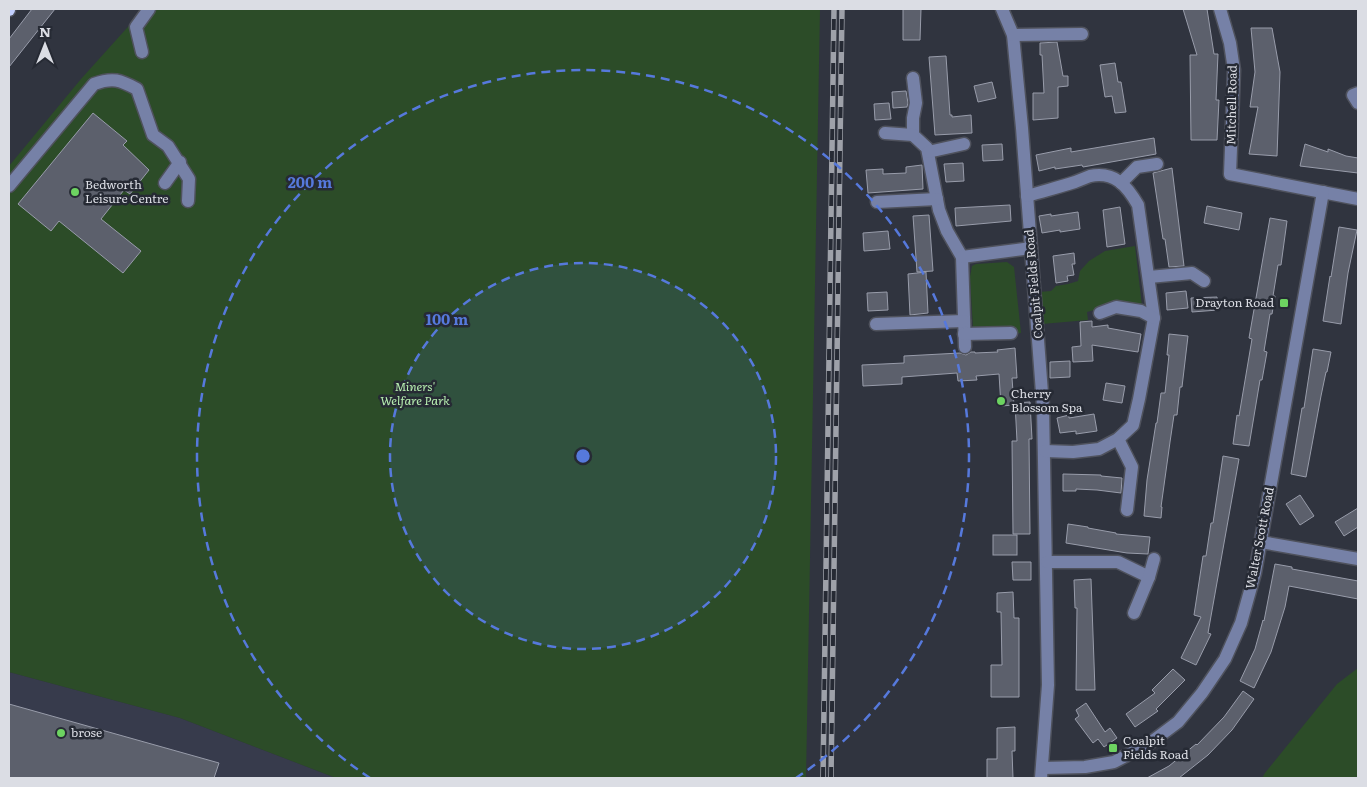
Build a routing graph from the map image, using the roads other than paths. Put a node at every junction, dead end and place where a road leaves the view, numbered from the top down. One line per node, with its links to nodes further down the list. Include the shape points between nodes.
1 (149, 9): 6 (street, via 136,27)
2 (1002, 9): 5 (street, Coalpit Fields Road)
3 (1220, 9): 19 (street, Mitchell Road, via 1234,70 1230,174)
4 (1082, 34): 5 (street)
5 (1013, 35): 20 (street, Coalpit Fields Road)
6 (142, 52)
7 (913, 78): 11 (street, via 916,103)
8 (1358, 93): 9 (street, via 1353,95)
9 (1358, 103)
10 (885, 133): 11 (street)
11 (913, 135): 13 (street)
12 (964, 144): 13 (street)
13 (928, 152): 21 (street)
14 (180, 162): 16 (street); 18 (street, via 154,135 138,89 122,81 106,80 94,84); 23 (street, via 189,179)
15 (1157, 164): 17 (street, via 1137,166)
16 (165, 183)
17 (1121, 183): 20 (street, via 1102,175); 27 (street, via 1138,205)
18 (9, 186)
19 (1323, 192): 22 (street); 37 (street, Walter Scott Road)
20 (1027, 196): 25 (street, Coalpit Fields Road)
21 (937, 198): 24 (street); 26 (street, via 947,231)
22 (1358, 199)
23 (188, 201)
24 (877, 202)
25 (1031, 248): 26 (street); 35 (street, Coalpit Fields Road)
26 (962, 257): 31 (street)
27 (1149, 277): 28 (street, via 1192,273); 30 (street)
28 (1204, 281)
29 (1100, 313): 30 (street, via 1116,307 1141,311)
30 (1154, 318): 34 (street, via 1133,425)
31 (964, 321): 32 (street); 33 (street, via 964,340)
32 (876, 324)
33 (1011, 332)
34 (1118, 439): 35 (street, via 1099,449); 36 (street, via 1132,467)
35 (1045, 451): 40 (street, Coalpit Fields Road)
36 (1127, 510)
37 (1261, 542): 39 (street); 43 (street, Walter Scott Road, via 1241,623 1225,659 1178,722 1150,743 1114,762)
38 (1154, 559): 41 (street)
39 (1358, 559)
40 (1046, 562): 41 (street, via 1118,562); 43 (street, Coalpit Fields Road, via 1048,686)
41 (1149, 577): 42 (street)
42 (1134, 613)
43 (1042, 773)

